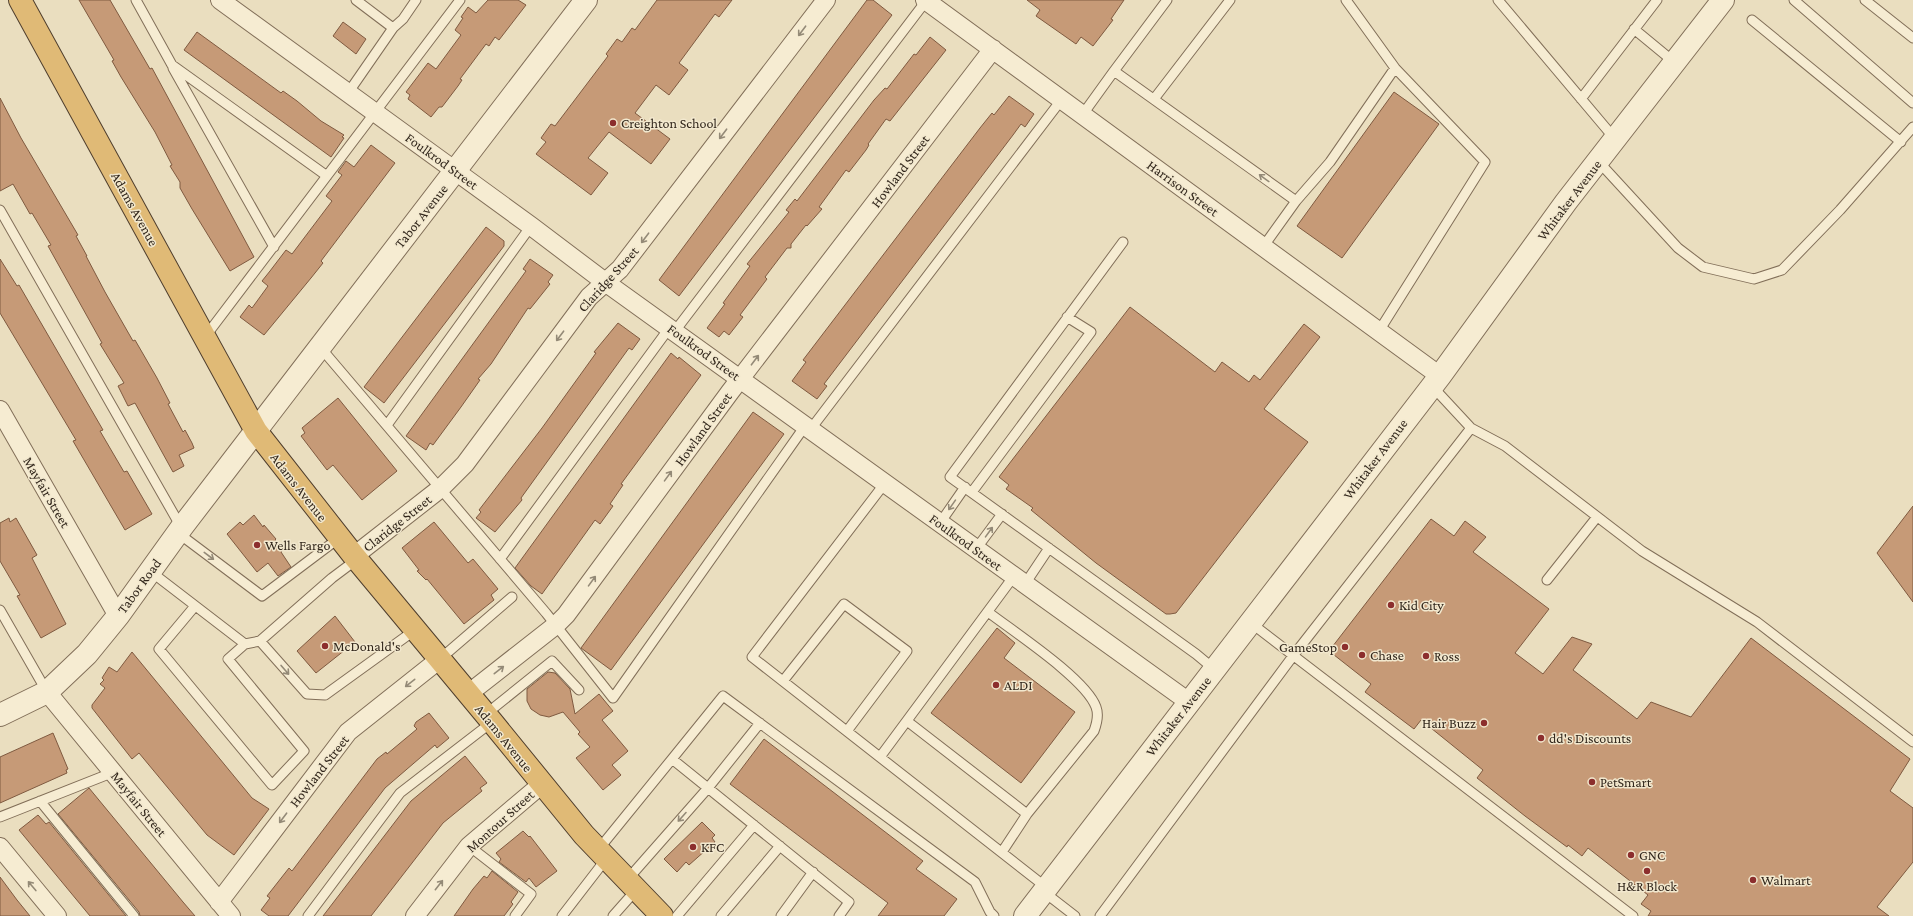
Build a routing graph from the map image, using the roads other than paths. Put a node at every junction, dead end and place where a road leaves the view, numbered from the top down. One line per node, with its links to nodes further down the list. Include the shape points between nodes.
1 (20, 0): 50 (highway, Adams Avenue)
2 (136, 0): 24 (lane)
3 (220, 0): 27 (street, Foulkrod Street)
4 (356, 0): 19 (lane)
5 (416, 0): 19 (lane, via 403,19)
6 (460, 0): 32 (lane)
7 (586, 0): 38 (street, Tabor Avenue)
8 (826, 0): 46 (street, Claridge Street, one-way to 46, via 620,269)
9 (925, 0): 22 (street, Harrison Street); 48 (lane)
10 (1167, 0): 26 (lane)
11 (1230, 0): 28 (lane)
12 (1346, 0): 25 (lane)
13 (1498, 0): 29 (lane)
14 (1657, 0): 20 (lane)
15 (1723, 0): 23 (street, Whitaker Avenue)
16 (1794, 0): 31 (lane)
17 (1865, 0): 21 (lane)
18 (1752, 20): 36 (lane)
19 (393, 28): 27 (lane)
20 (1634, 30): 23 (lane); 29 (lane)
21 (1913, 38)
22 (993, 49): 30 (street, Harrison Street); 52 (street, Howland Street, one-way to 22)
23 (1674, 62): 35 (street, Whitaker Avenue)
24 (172, 65): 39 (lane); 44 (lane)
25 (1395, 68): 40 (lane, via 1330,162); 49 (lane, via 1485,162)
26 (1114, 71): 28 (lane); 33 (lane)
27 (348, 93): 32 (street, Foulkrod Street)
28 (1154, 99): 40 (lane, one-way to 28)
29 (1581, 99): 35 (lane)
30 (1062, 100): 33 (street, Harrison Street); 56 (lane)
31 (1913, 102)
32 (375, 113): 38 (street, Foulkrod Street); 39 (lane)
33 (1083, 114): 45 (street, Harrison Street)
34 (1913, 127): 36 (lane)
35 (1615, 139): 37 (street, Whitaker Avenue)
36 (1901, 142): 37 (lane, via 1782,270 1754,279 1703,267 1678,248)
37 (1598, 161): 53 (street, Whitaker Avenue)
38 (456, 170): 42 (street, Foulkrod Street); 51 (street, Tabor Avenue)
39 (327, 176): 44 (lane)
40 (1296, 201): 45 (lane)
41 (0, 210): 65 (lane)
42 (532, 226): 46 (street, Foulkrod Street); 55 (lane)
43 (1123, 242): 47 (lane)
44 (274, 247): 50 (lane)
45 (1263, 247): 49 (street, Harrison Street)
46 (606, 282): 48 (street, Foulkrod Street); 60 (street, Claridge Street, one-way to 60, via 589,297 465,464)
47 (1067, 317): 61 (lane, via 950,477); 61 (lane, via 1091,332)
48 (672, 329): 52 (street, Foulkrod Street); 70 (lane)
49 (1379, 331): 53 (street, Harrison Street)
50 (205, 337): 58 (highway, Adams Avenue)
51 (320, 347): 55 (lane); 58 (street, Tabor Avenue)
52 (740, 379): 56 (street, Foulkrod Street); 80 (street, Howland Street, one-way to 52, via 566,615)
53 (1436, 381): 57 (lane); 79 (street, Whitaker Avenue)
54 (0, 410): 78 (street, Mayfair Street)
55 (387, 424): 60 (lane)
56 (808, 428): 59 (street, Foulkrod Street); 80 (lane, via 613,698)
57 (1471, 428): 63 (lane, via 1505,446); 84 (lane)
58 (256, 431): 65 (street, Tabor Road); 66 (highway, Adams Avenue)
59 (885, 483): 64 (street, Foulkrod Street); 87 (lane, via 752,657)
60 (441, 488): 69 (street, Claridge Street); 70 (lane)
61 (968, 490): 62 (lane); 64 (lane, one-way to 64)
62 (1002, 514): 67 (lane); 68 (lane, one-way to 62)
63 (1597, 516): 73 (lane); 97 (lane, via 1642,551 1756,622)
64 (940, 523): 68 (street, Foulkrod Street)
65 (180, 530): 66 (lane, one-way to 66, via 262,596); 71 (street, Tabor Road)
66 (339, 538): 69 (highway, Adams Avenue)
67 (1049, 548): 72 (lane); 86 (lane)
68 (976, 549): 72 (street, Foulkrod Street)
69 (355, 558): 81 (highway, Adams Avenue); 82 (lane)
70 (500, 559): 80 (lane)
71 (150, 571): 75 (lane); 78 (street, Tabor Road)
72 (1019, 580): 77 (lane); 91 (street, Foulkrod Street)
73 (1547, 580)
74 (512, 597): 85 (lane)
75 (195, 606): 83 (lane); 83 (lane, via 159,649 272,785 304,751 228,659)
76 (0, 610): 89 (lane)
77 (988, 612): 94 (lane); 104 (lane, via 1071,675 1097,708 1098,721 1094,731)
78 (118, 616): 89 (street, Tabor Road, via 87,654)
79 (1251, 623): 84 (lane); 86 (street, Whitaker Avenue)
80 (556, 625): 90 (street, Howland Street, one-way to 80)
81 (416, 630): 82 (lane, one-way to 81, via 307,694 325,695); 85 (highway, Adams Avenue)
82 (260, 641): 83 (lane)
83 (245, 644)
84 (1294, 656): 132 (lane); 133 (lane)
85 (440, 659): 90 (highway, Adams Avenue); 115 (street, Howland Street, one-way to 115, via 348,732)
86 (1214, 669): 91 (street, Whitaker Avenue)
87 (783, 681): 96 (lane); 96 (lane, via 844,604 907,651)
88 (579, 690): 93 (lane, via 552,661)
89 (47, 692): 92 (street, Tabor Road); 100 (street, Mayfair Street)
90 (468, 694): 93 (highway, Adams Avenue)
91 (1189, 702): 114 (street, Whitaker Avenue)
92 (0, 715)
93 (489, 718): 101 (highway, Adams Avenue); 119 (lane, via 400,793)
94 (907, 721): 98 (lane); 104 (lane)
95 (760, 723): 99 (lane, via 723,696); 102 (lane); 129 (lane, via 974,882)
96 (847, 731): 98 (lane)
97 (1913, 742)
98 (880, 757): 110 (lane)
99 (672, 759): 102 (lane); 111 (lane)
100 (114, 772): 103 (lane); 115 (street, Mayfair Street)
101 (542, 784): 107 (street, Montour Street); 111 (highway, Adams Avenue)
102 (708, 788): 106 (lane); 113 (lane, one-way to 113)
103 (40, 801): 105 (lane); 117 (lane)
104 (1027, 814): 110 (lane)
105 (0, 817)
106 (754, 825): 108 (lane); 125 (lane)
107 (469, 846): 120 (street, Montour Street, one-way to 107); 121 (lane, via 531,894)
108 (780, 846): 112 (lane); 126 (lane)
109 (0, 847): 116 (street, one-way to 109)
110 (1002, 852): 114 (lane)
111 (602, 855): 113 (highway, Adams Avenue); 122 (lane)
112 (813, 872): 127 (lane); 128 (lane, via 849,902)
113 (631, 885): 123 (lane); 124 (highway, Adams Avenue)
114 (1045, 890): 130 (street, Whitaker Avenue); 131 (lane)
115 (219, 902): 118 (street, Mayfair Street)
116 (57, 916)
117 (134, 916)
118 (231, 916)
119 (308, 916)
120 (415, 916)
121 (515, 916)
122 (562, 916)
123 (613, 916)
124 (662, 916)
125 (677, 916)
126 (721, 916)
127 (781, 916)
128 (839, 916)
129 (994, 916)
130 (1025, 916)
131 (1075, 916)
132 (1100, 916)
133 (1633, 916)

